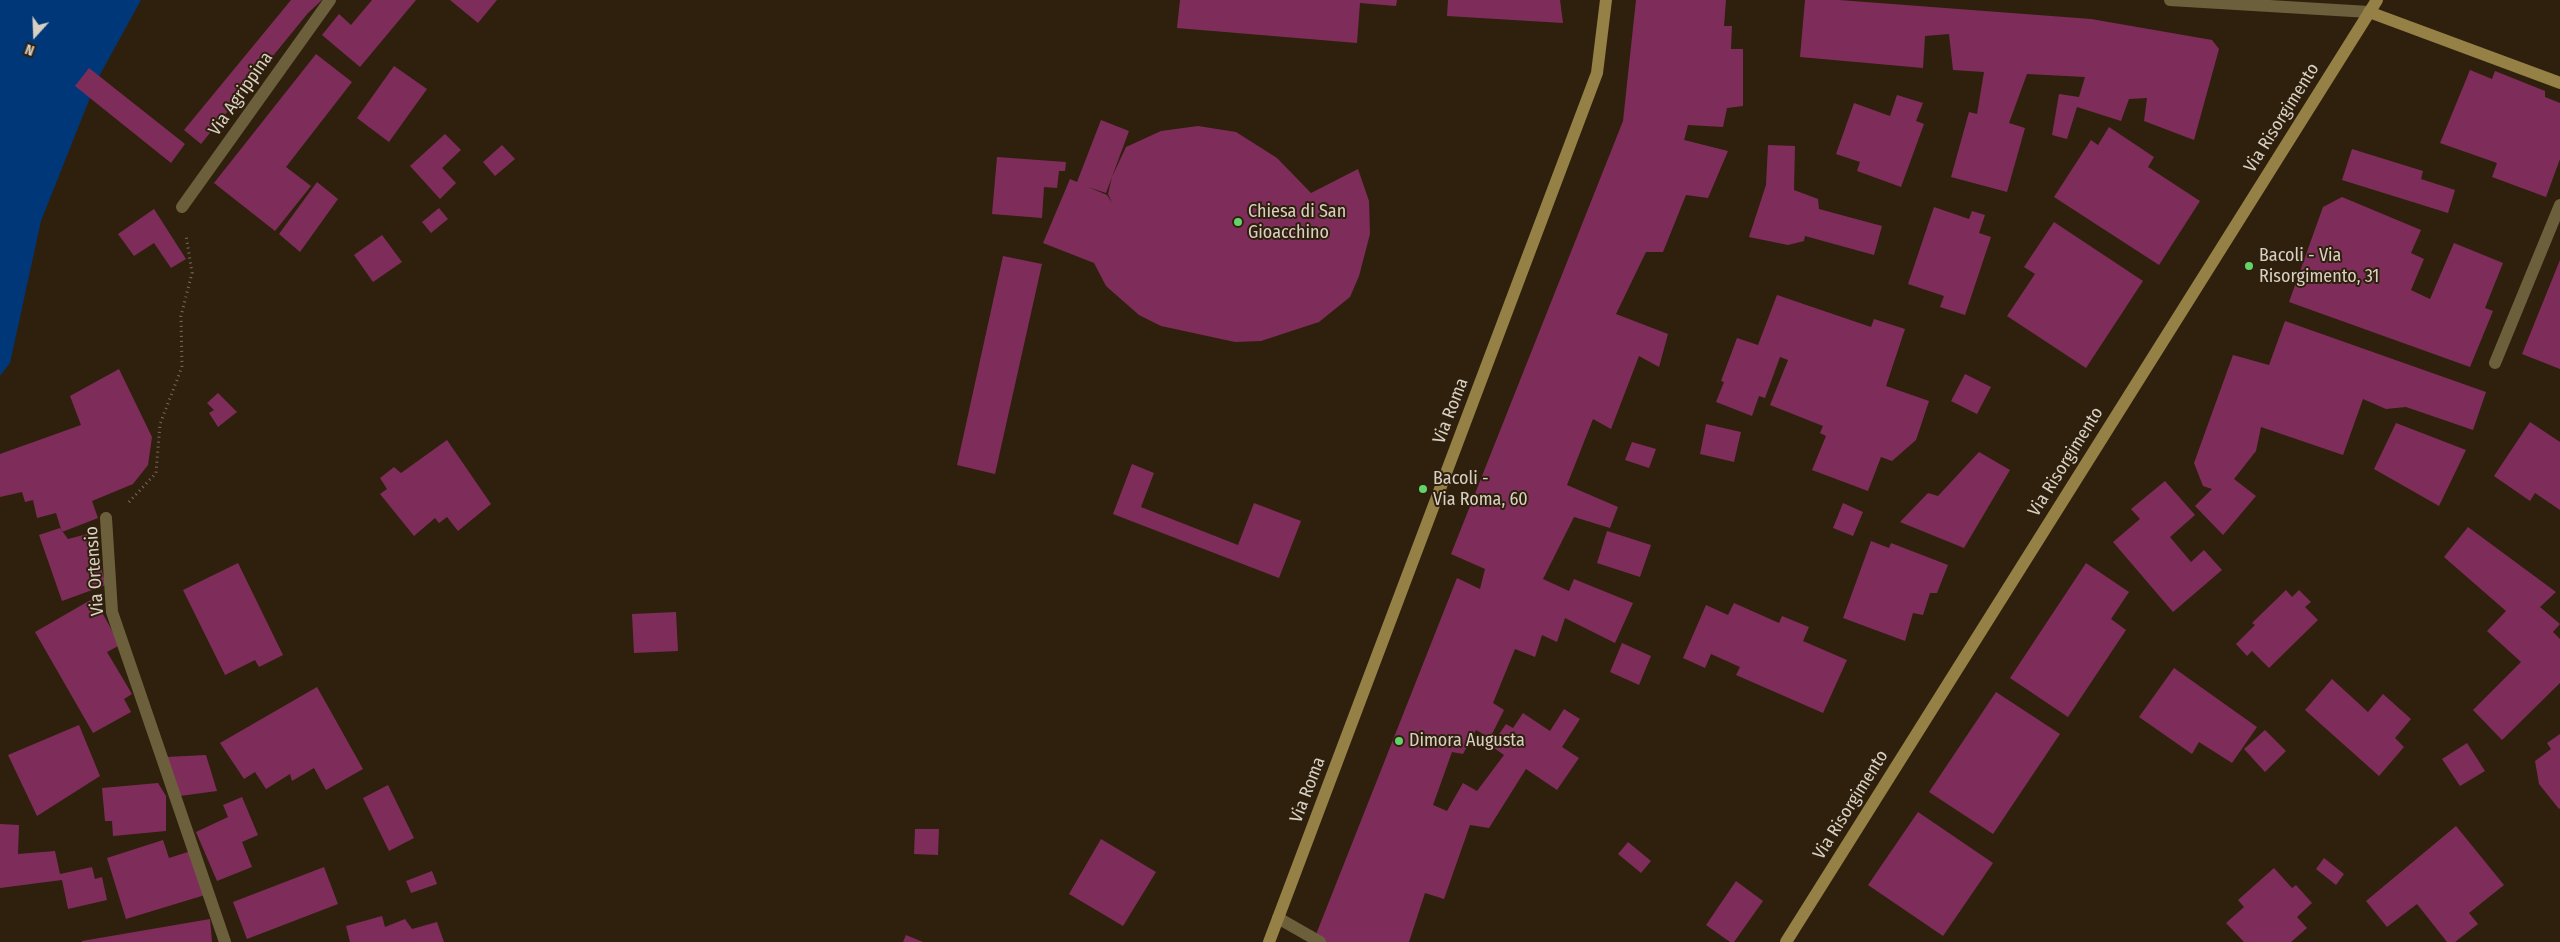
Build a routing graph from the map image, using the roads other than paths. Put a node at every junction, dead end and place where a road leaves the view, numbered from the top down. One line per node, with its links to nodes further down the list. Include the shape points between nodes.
1 (330, 0): 8 (street, Via Agrippina)
2 (1606, 0): 11 (street, Via Roma, via 1597,73)
3 (2170, 0): 5 (street)
4 (2377, 0): 5 (street, Via Risorgimento)
5 (2369, 12): 6 (street); 15 (street, Via Risorgimento)
6 (2560, 83)
7 (2560, 206): 9 (street)
8 (182, 208)
9 (2495, 363)
10 (106, 518): 12 (street, Via Ortensio, via 112,612)
11 (1278, 918): 13 (street, Via Roma); 14 (street)
12 (225, 942)
13 (1269, 942)
14 (1320, 942)
15 (1786, 942)

